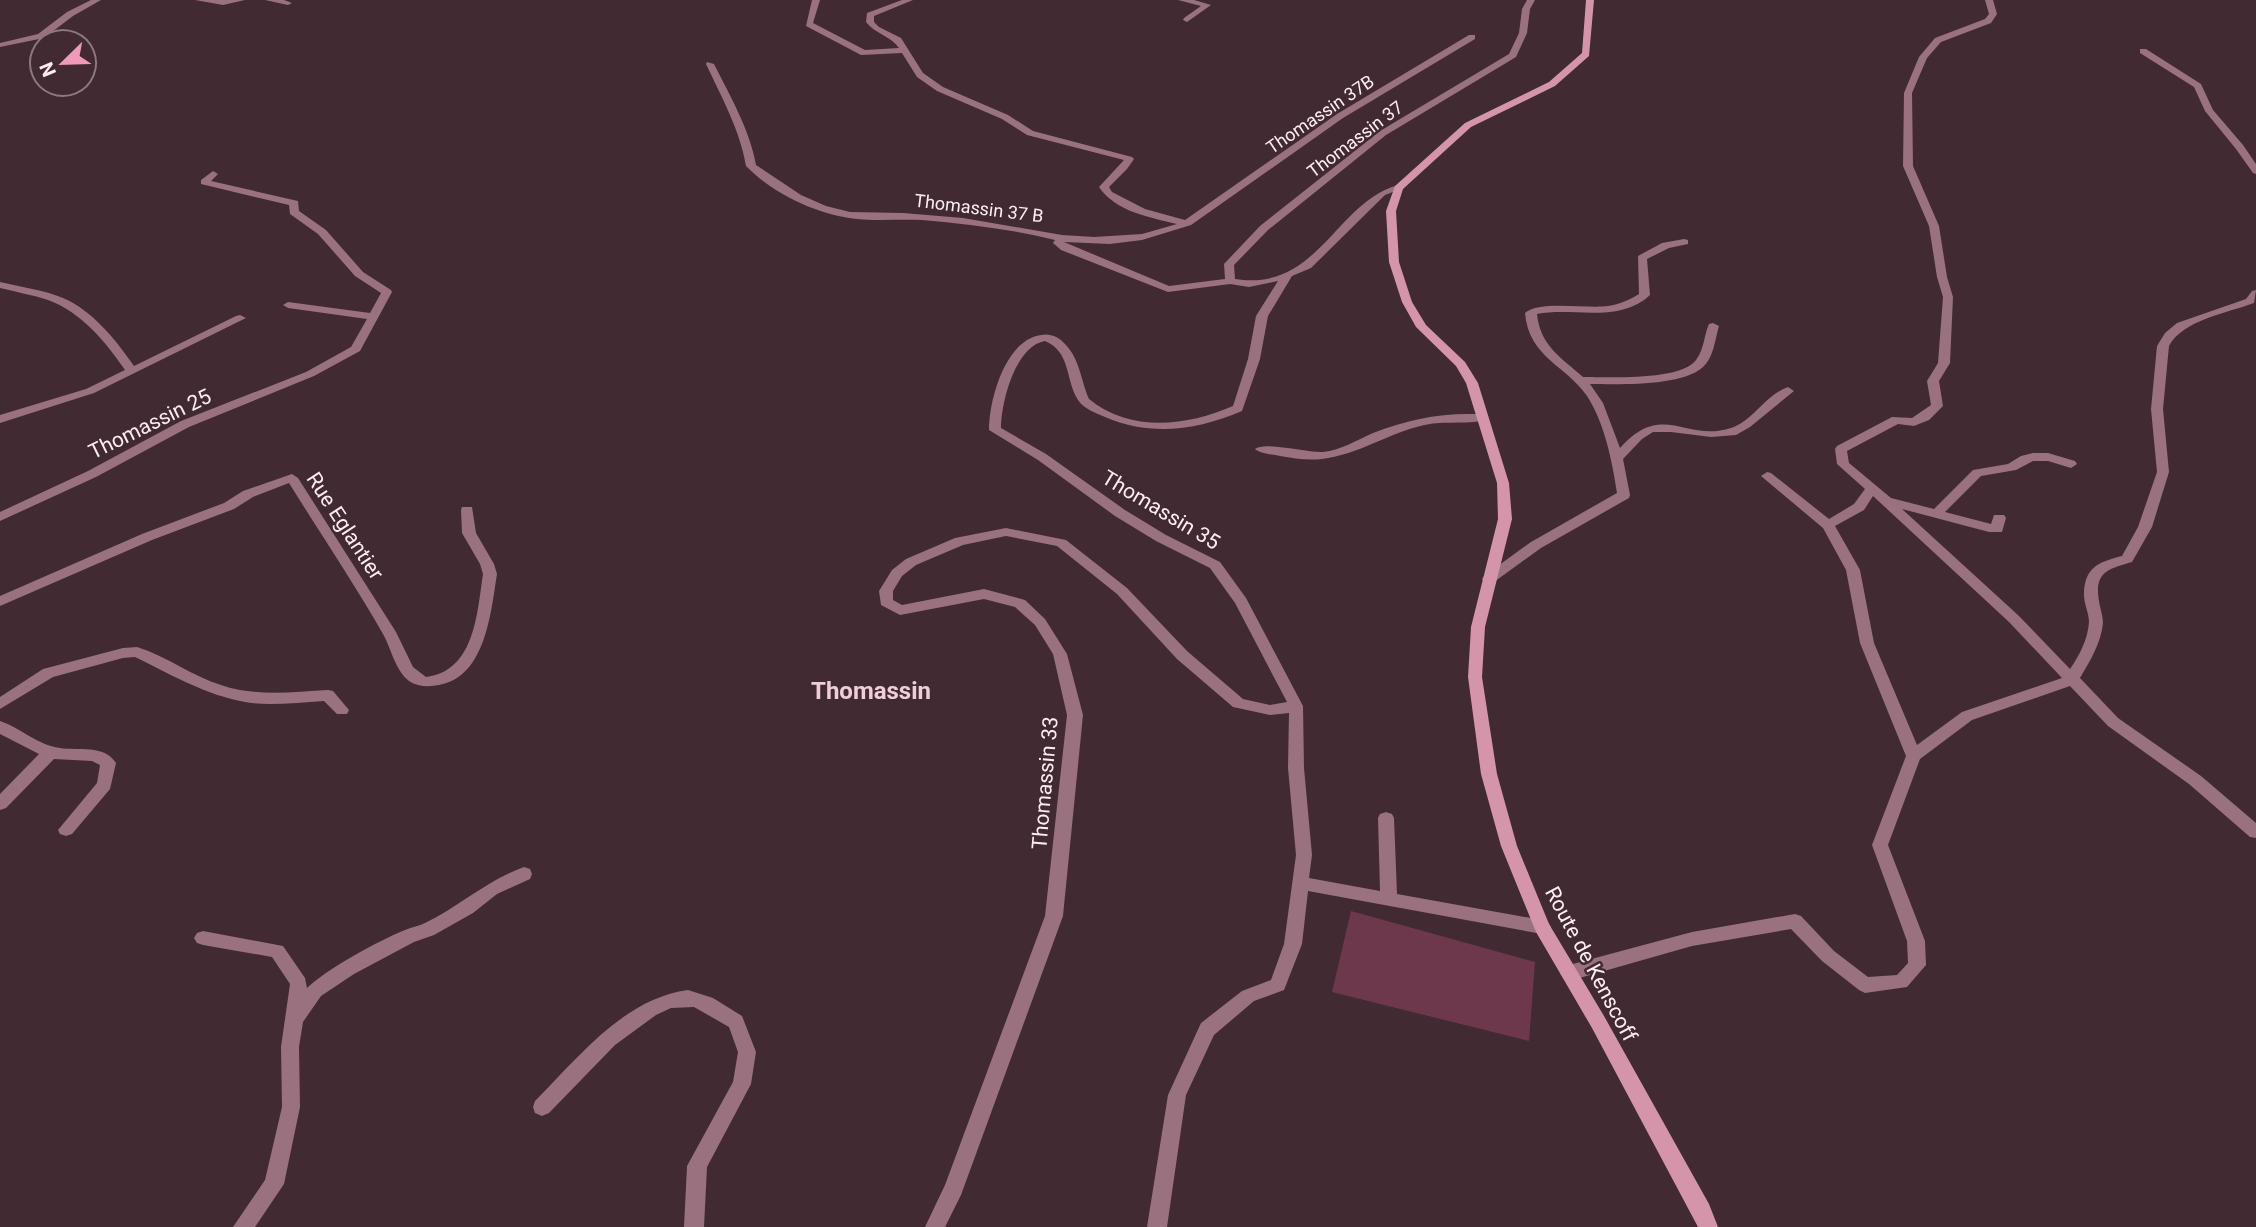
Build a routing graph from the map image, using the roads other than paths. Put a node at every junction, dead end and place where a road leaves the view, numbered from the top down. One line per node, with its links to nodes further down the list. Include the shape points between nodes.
1 (97, 0): 14 (street, via 41,36)
2 (199, 0): 3 (street)
3 (241, 0)
4 (269, 0): 11 (street)
5 (816, 0): 15 (street, via 809,24 864,53)
6 (909, 0): 15 (street, via 870,15 876,29 898,40)
7 (1182, 0): 12 (street, via 1207,5)
8 (1531, 0): 25 (street, Thomassin 37, via 1513,55 1383,133 1265,228 1230,264)
9 (1590, 0): 20 (main road, via 1586,54 1552,84 1468,125)
10 (1989, 0): 41 (street, via 1993,14 1988,21 1938,40 1923,57 1908,93 1908,166 1934,226 1948,297 1944,363 1933,381 1937,406 1925,417 1914,422 1896,420 1841,449 1843,464)
11 (288, 4)
12 (1188, 20)
13 (1472, 37): 21 (street, Thomassin 37B, via 1340,116)
14 (0, 45)
15 (902, 50): 21 (street, via 920,75 940,89 1030,133 1129,159 1111,176 1104,187 1106,193 1127,205)
16 (2143, 51): 18 (street, via 2198,86 2209,111)
17 (710, 64): 22 (street, Thomassin 37 B, via 751,166 793,196 852,216 1019,227)
18 (2256, 170)
19 (213, 174): 29 (street, via 204,182 294,203 294,212 322,232 359,274 387,292)
20 (1398, 188): 24 (street, Thomassin 37 B, via 1382,193 1307,266); 35 (main road, Route de Kenscoff, via 1391,211 1399,281 1422,327 1461,364)
21 (1187, 223): 22 (street, Thomassin 37B, via 1166,233 1119,241)
22 (1062, 238): 25 (street, Thomassin 37 B, via 1058,243 1065,248 1168,289)
23 (1684, 242): 33 (street, via 1666,245 1642,258 1645,295 1633,305 1531,313 1543,351)
24 (1287, 275): 25 (street, Thomassin 37 B, via 1249,284); 52 (street, Thomassin 35, via 1262,316 1238,408 1217,418 1148,428 1115,418 1085,402 1068,351 1055,339 1039,337 1027,342 1010,370 996,404 995,430 1150,532 1215,565 1241,601)
25 (1230, 281)
26 (0, 285): 32 (street, via 66,303 121,354)
27 (2254, 299): 50 (street, via 2181,325 2163,346 2157,409 2163,472 2157,497 2127,559 2102,566 2095,574 2091,594 2096,622 2087,655)
28 (288, 305): 29 (street)
29 (375, 317): 45 (street, Thomassin 25, via 356,349 310,374 185,424)
30 (240, 318): 32 (street)
31 (1713, 326): 33 (street, via 1697,366 1651,378)
32 (132, 371): 36 (street, via 90,391)
33 (1578, 381): 38 (street, via 1590,392)
34 (1788, 391): 38 (street, via 1734,432 1707,436 1650,429)
35 (1482, 418): 37 (street, via 1432,418 1326,455); 48 (main road, Route de Kenscoff, via 1503,483 1505,519)
36 (0, 419)
37 (1261, 449)
38 (1618, 457): 48 (street, via 1624,495 1536,545)
39 (2071, 464): 44 (street, via 2032,457 2012,467 1977,473)
40 (1767, 476): 47 (street)
41 (1872, 488): 42 (street); 47 (street, via 1859,506)
42 (1888, 501): 44 (street); 50 (street, via 2014,618)
43 (467, 510): 49 (street, Rue Eglantier, via 469,533 487,564 487,602 480,636 460,669 441,680 425,682 407,670 391,635 292,478)
44 (1936, 514): 46 (street, via 1997,529)
45 (0, 517)
46 (1999, 518)
47 (1828, 525): 56 (street, via 1853,570 1867,643)
48 (1489, 579): 64 (main road, Route de Kenscoff, via 1478,627 1475,677 1489,774 1509,846)
49 (0, 601)
50 (2070, 681): 56 (street, via 1967,716); 60 (street, via 2113,722 2195,780)
51 (0, 704): 53 (street, via 48,673 138,652 214,689 268,699 328,695)
52 (1296, 706): 62 (street, Thomassin 35, via 1304,855); 71 (street, Thomassin 33, via 1270,710 1238,703 1182,655 1122,591 1061,543 1006,532 994,534 960,541 897,573 886,591 886,602 900,610 984,594 1020,603 1040,622 1060,654 1075,715 1054,916 954,1188)
53 (342, 710)
54 (0, 727): 55 (street)
55 (51, 752): 57 (street); 59 (street, via 94,756 108,763 104,785)
56 (1914, 756): 66 (street, via 1880,845 1916,941 1917,965 1901,982 1865,985 1795,922 1692,939)
57 (0, 804)
58 (1386, 818): 63 (street)
59 (66, 830)
60 (2256, 832)
61 (524, 874): 67 (street, via 491,889 428,930 348,969 315,991)
62 (1300, 883): 63 (street); 72 (street, Thomassin 35, via 1293,944 1278,985 1248,996 1207,1029 1177,1095)
63 (1389, 899): 64 (street)
64 (1542, 927): 66 (main road, Route de Kenscoff)
65 (203, 938): 67 (street, via 277,951 299,983)
66 (1569, 973): 73 (main road, Route de Kenscoff)
67 (294, 1020): 69 (street, via 291,1107 274,1184)
68 (542, 1107): 70 (street, via 621,1029 653,1008 690,998 736,1022 747,1052 742,1084 697,1166)
69 (243, 1227)
70 (694, 1227)
71 (935, 1227)
72 (1157, 1227)
73 (1708, 1227)

